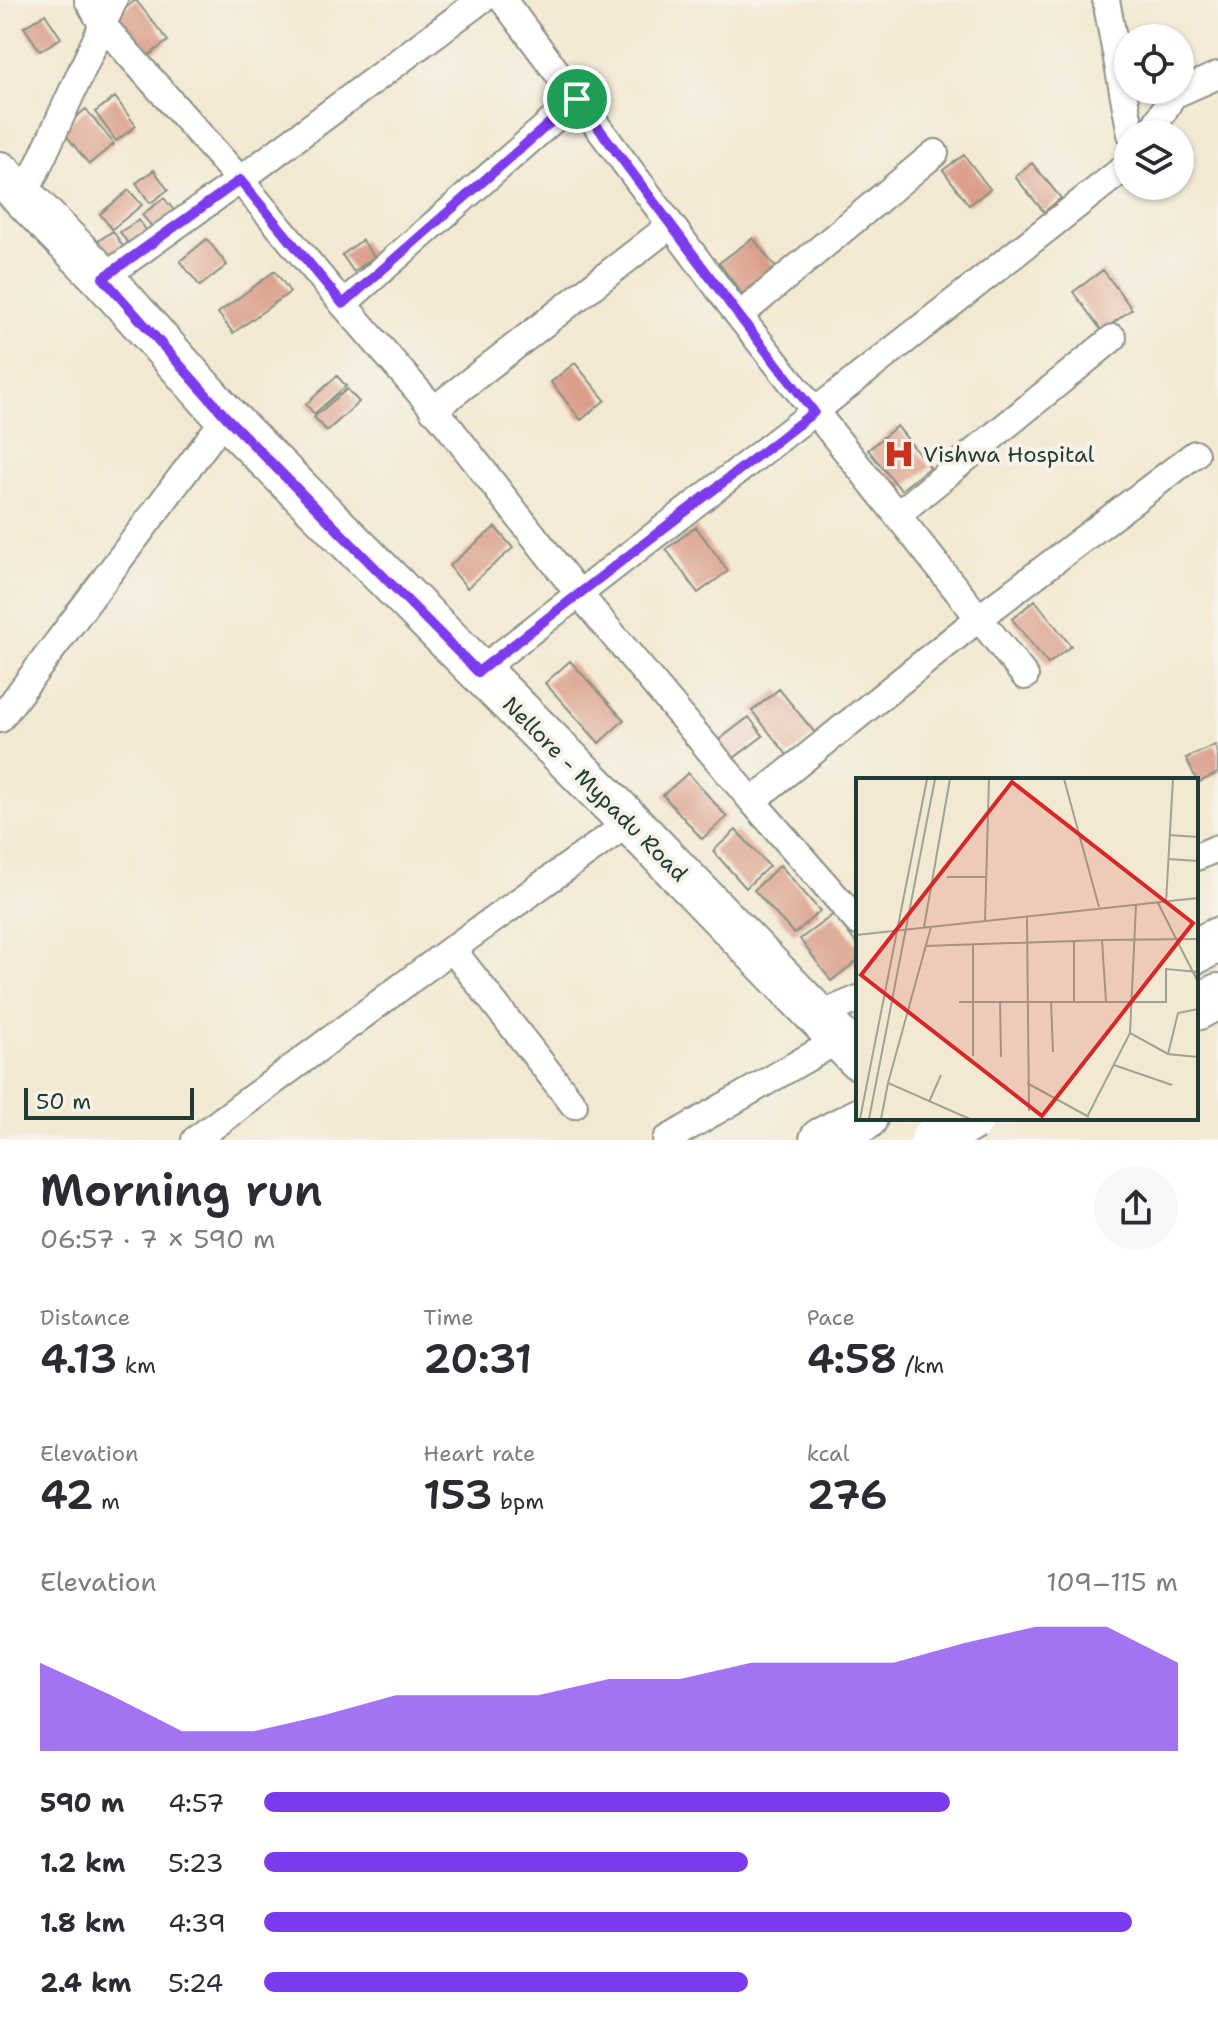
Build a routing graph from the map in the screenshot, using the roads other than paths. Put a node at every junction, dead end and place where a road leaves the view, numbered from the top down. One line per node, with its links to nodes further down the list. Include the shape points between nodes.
1 (88, 0): 6 (street)
2 (114, 0): 6 (street)
3 (481, 0): 13 (street)
4 (503, 0): 8 (street)
5 (1106, 0): 9 (street)
6 (102, 24): 13 (street); 14 (street)
7 (1218, 75): 10 (street, via 1173,95)
8 (577, 99): 15 (street); 17 (street)
9 (1128, 120)
10 (1158, 120)
11 (935, 153): 18 (street)
12 (1114, 176): 21 (street)
13 (240, 180): 16 (street); 17 (street)
14 (12, 185): 16 (main road, Nellore - Mypadu Road)
15 (671, 225): 18 (street); 20 (street)
16 (103, 278): 22 (main road, Nellore - Mypadu Road)
17 (343, 304): 20 (street)
18 (739, 316): 21 (street)
19 (1113, 338): 24 (street)
20 (433, 410): 25 (street)
21 (814, 412): 24 (street); 25 (street)
22 (226, 417): 27 (main road, Nellore - Mypadu Road); 29 (street)
23 (1195, 454): 26 (street)
24 (897, 515): 26 (street)
25 (579, 594): 27 (street); 30 (street)
26 (979, 618): 28 (street); 30 (street)
27 (478, 672): 31 (main road, Nellore - Mypadu Road)
28 (1025, 676)
29 (0, 719)
30 (752, 801): 34 (street)
31 (630, 822): 36 (street); 41 (main road, Nellore - Mypadu Road)
32 (1218, 848): 33 (street)
33 (1198, 856)
34 (856, 920)
35 (1218, 940): 37 (highway)
36 (452, 949): 42 (street); 46 (street)
37 (1198, 950)
38 (1218, 996): 40 (highway)
39 (856, 1003): 41 (street)
40 (1198, 1007)
41 (838, 1038): 47 (street)
42 (574, 1105)
43 (861, 1120): 48 (highway)
44 (919, 1120): 50 (main road)
45 (968, 1120): 49 (highway, bridge)
46 (195, 1140)
47 (666, 1140)
48 (822, 1140)
49 (933, 1140)
50 (939, 1140)

